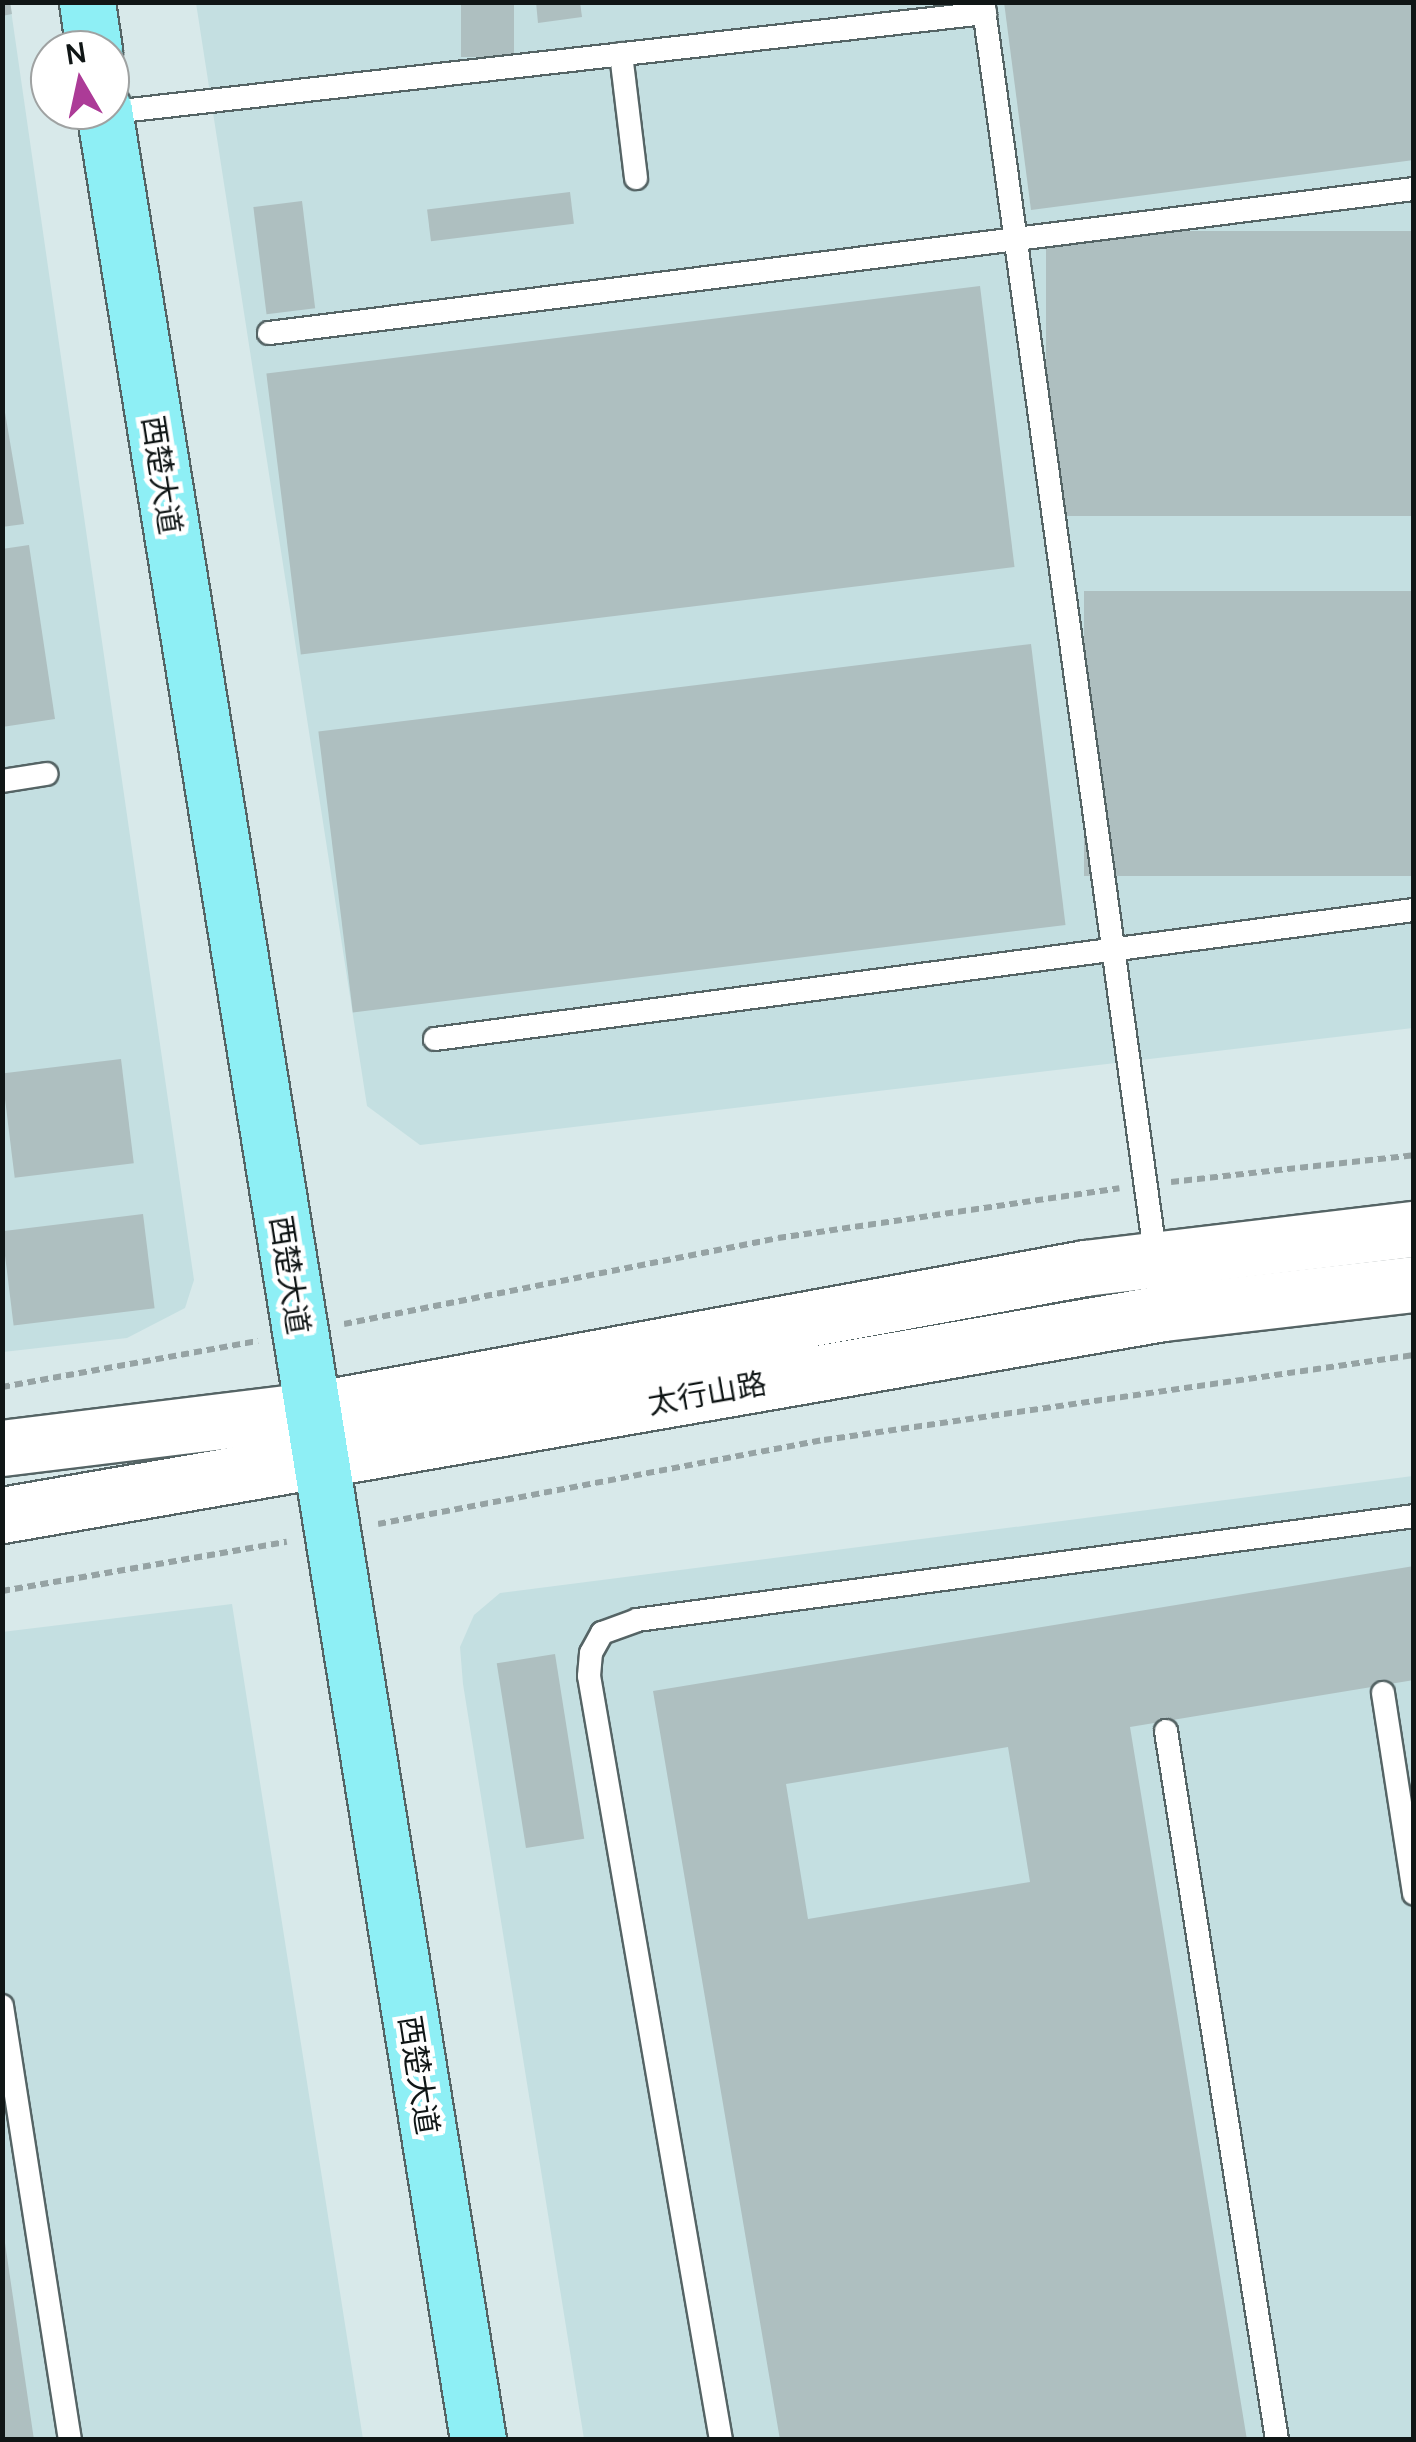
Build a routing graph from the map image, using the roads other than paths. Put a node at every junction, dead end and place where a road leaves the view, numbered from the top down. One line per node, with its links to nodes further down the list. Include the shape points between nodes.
1 (87, 2): 3 (main road)
2 (984, 8): 4 (lane); 9 (lane)
3 (91, 30)
4 (621, 54): 5 (lane); 7 (lane)
5 (130, 109)
6 (107, 130): 19 (main road, 西楚大道)
7 (636, 178)
8 (1414, 189): 9 (lane)
9 (1016, 239): 10 (lane); 14 (lane)
10 (269, 333)
11 (46, 774): 12 (lane)
12 (2, 781)
13 (1414, 910): 14 (lane)
14 (1113, 950): 15 (lane); 18 (lane)
15 (436, 1040)
16 (1414, 1229): 18 (street, 太行山路)
17 (1414, 1284): 18 (street, 太行山路)
18 (1160, 1285): 19 (street, 太行山路); 21 (street, 太行山路)
19 (312, 1410): 20 (street, 太行山路); 21 (main road, 西楚大道)
20 (2, 1448)
21 (321, 1464): 22 (street, 太行山路); 29 (main road, 西楚大道)
22 (2, 1515)
23 (1414, 1516): 30 (lane, via 637,1620 602,1634 589,1676)
24 (1383, 1693): 26 (lane)
25 (1166, 1731): 31 (lane)
26 (1414, 1894)
27 (2, 2006): 28 (lane)
28 (70, 2440)
29 (478, 2440)
30 (721, 2440)
31 (1276, 2440)

